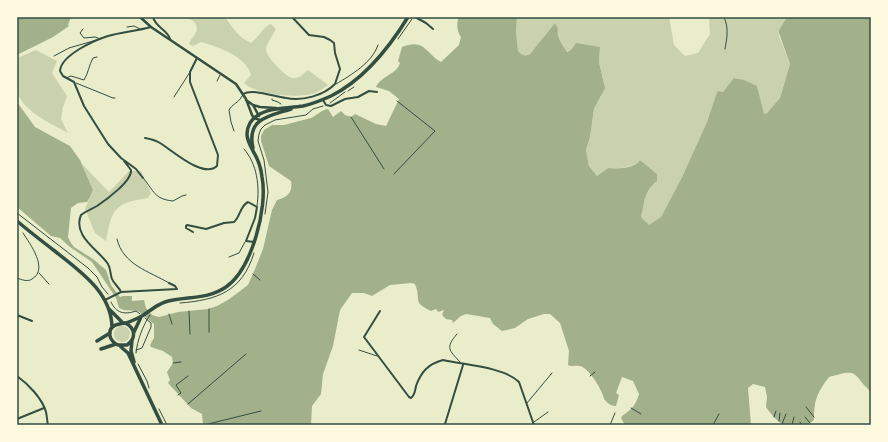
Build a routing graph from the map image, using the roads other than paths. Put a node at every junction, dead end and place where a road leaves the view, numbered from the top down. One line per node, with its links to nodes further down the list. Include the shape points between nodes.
1 (140, 17): 8 (street)
2 (153, 17): 13 (street)
3 (292, 17): 24 (street, via 309,34 324,37 334,43 340,69)
4 (408, 17): 30 (main road, via 386,49 367,70 346,87)
5 (414, 17): 10 (street)
6 (724, 17): 15 (lane, via 728,31)
7 (127, 27): 11 (lane, via 134,26)
8 (151, 27): 11 (street); 13 (street)
9 (83, 29): 12 (lane, via 80,34 84,38)
10 (432, 29)
11 (140, 30): 12 (street)
12 (99, 39): 16 (lane, via 69,48); 21 (street, via 68,57 60,71)
13 (170, 39): 18 (street)
14 (378, 45): 24 (lane, via 375,52 361,66)
15 (725, 49)
16 (54, 56)
17 (97, 57): 21 (lane, via 92,58 84,80 71,76)
18 (198, 57): 19 (street); 20 (street)
19 (190, 72): 27 (lane); 38 (street, via 192,90 218,155 217,167 211,170 196,167 160,143)
20 (221, 73): 22 (lane); 26 (street, via 236,84)
21 (66, 78): 23 (street)
22 (217, 81)
23 (74, 82): 28 (lane); 41 (street, via 84,106 106,141)
24 (335, 84): 26 (street, via 310,97 291,99 250,91)
25 (377, 92): 30 (street, via 369,91 331,106 326,105)
26 (243, 94): 29 (street); 37 (lane, via 240,101 229,110)
27 (174, 97)
28 (115, 98)
29 (246, 99): 31 (street); 35 (street)
30 (323, 100): 32 (main road)
31 (253, 105): 33 (street); 34 (street)
32 (298, 107): 33 (main road); 36 (main road)
33 (278, 109): 34 (main road)
34 (259, 115): 35 (main road); 36 (street)
35 (254, 118): 36 (street); 40 (main road, via 247,134)
36 (260, 120): 40 (main road, via 252,133)
37 (234, 131)
38 (145, 138)
39 (244, 149): 44 (lane, via 256,174)
40 (253, 151): 50 (main road, via 260,168 264,192 263,208)
41 (121, 158): 42 (street); 56 (street, via 131,170 130,177 100,204 81,215 79,221 86,240 107,263 112,280)
42 (143, 178): 43 (lane, via 153,193 163,199 173,201)
43 (186, 196)
44 (257, 207): 46 (street, via 246,203 234,222 206,229 186,226); 49 (street)
45 (17, 221): 57 (main road, via 86,276)
46 (193, 232)
47 (23, 233): 52 (lane, via 38,261)
48 (117, 239): 54 (lane, via 134,265)
49 (246, 241): 50 (street); 51 (lane, via 240,253)
50 (254, 242): 61 (main road, via 244,268 226,287 209,296 163,303)
51 (229, 257)
52 (38, 273): 53 (lane, via 31,280); 55 (lane)
53 (17, 278)
54 (169, 283): 56 (street, via 177,289)
55 (49, 284)
56 (121, 292): 57 (street)
57 (104, 301): 58 (main road)
58 (107, 306): 63 (main road); 64 (main road, via 111,317)
59 (380, 311): 72 (street, via 364,337)
60 (17, 315): 62 (street)
61 (141, 317): 63 (main road); 65 (main road)
62 (32, 321)
63 (124, 323): 64 (main road, via 116,324); 65 (main road, via 130,326)
64 (111, 330): 68 (main road); 69 (main road, via 111,338)
65 (134, 333): 67 (main road)
66 (458, 334): 73 (lane, via 449,347)
67 (132, 340): 69 (main road, via 127,345); 74 (main road)
68 (97, 341)
69 (118, 345): 70 (main road); 74 (main road, via 128,353)
70 (101, 349)
71 (358, 350): 72 (lane)
72 (378, 356): 73 (street, via 412,398 428,366 443,360)
73 (463, 364): 77 (street, via 504,372 514,377 519,382); 82 (street)
74 (136, 369): 85 (main road)
75 (552, 373): 77 (lane)
76 (17, 376): 78 (street, via 26,383)
77 (527, 403): 83 (street)
78 (44, 408): 81 (street); 84 (street)
79 (548, 412): 83 (lane)
80 (615, 413): 86 (lane)
81 (17, 419)
82 (445, 424)
83 (534, 424)
84 (48, 425)
85 (162, 425)
86 (610, 425)

